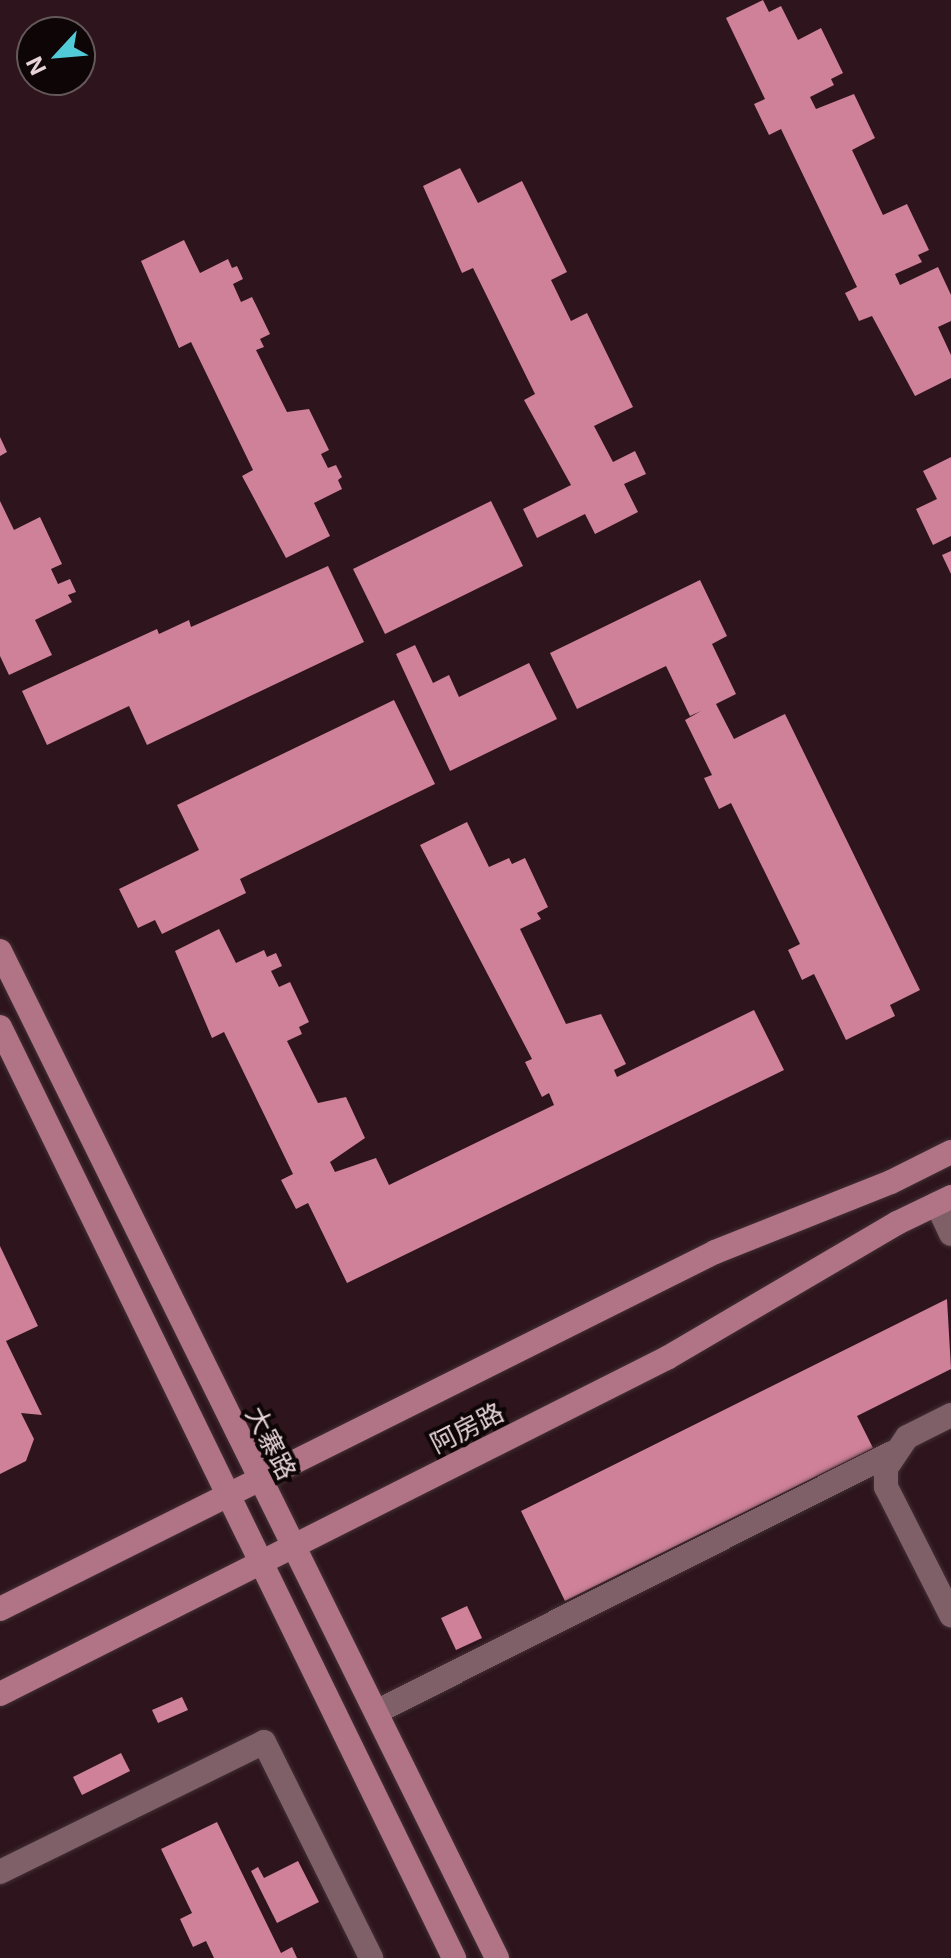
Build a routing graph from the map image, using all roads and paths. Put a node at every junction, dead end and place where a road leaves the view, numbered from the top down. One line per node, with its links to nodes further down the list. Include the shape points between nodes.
1 (0, 951): 8 (main road, 大寨路)
2 (0, 1027): 9 (main road)
3 (951, 1152): 8 (main road, 阿房路, via 891,1182 715,1252)
4 (944, 1201): 5 (street); 10 (main road, 阿房路, via 667,1358)
5 (951, 1234)
6 (951, 1415): 7 (street, via 907,1437)
7 (892, 1453): 13 (street, via 886,1487); 15 (street)
8 (257, 1479): 9 (main road, 阿房路); 10 (main road, 大寨路)
9 (227, 1494): 11 (main road); 12 (main road, 阿房路)
10 (295, 1547): 11 (main road, 阿房路); 15 (main road, 大寨路)
11 (260, 1564): 14 (main road, 阿房路); 18 (main road)
12 (0, 1609)
13 (951, 1615)
14 (0, 1694)
15 (376, 1712): 19 (main road, 大寨路)
16 (0, 1872): 17 (street, via 264,1742)
17 (371, 1958)
18 (454, 1958)
19 (497, 1958)

